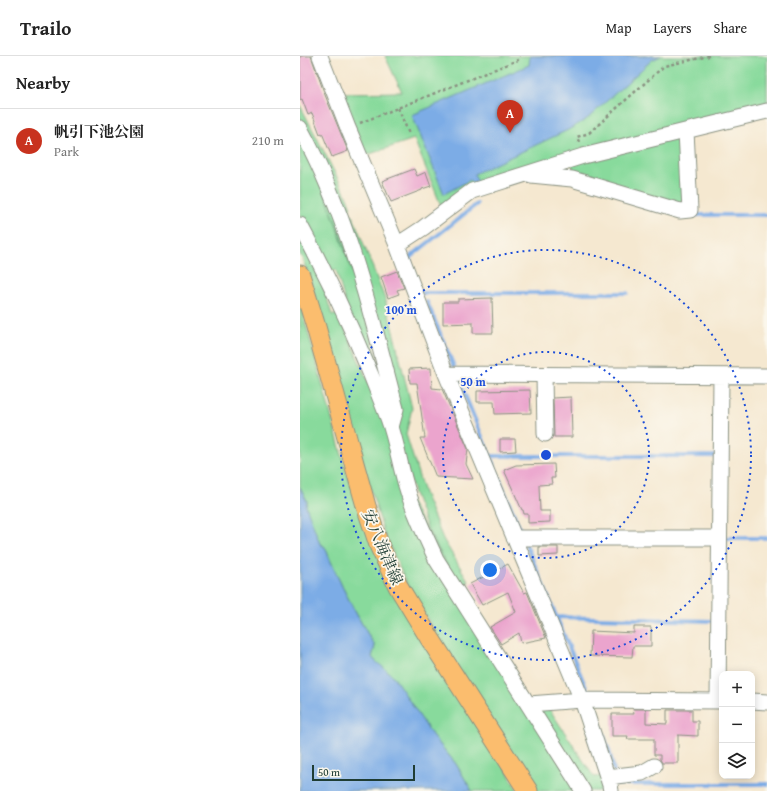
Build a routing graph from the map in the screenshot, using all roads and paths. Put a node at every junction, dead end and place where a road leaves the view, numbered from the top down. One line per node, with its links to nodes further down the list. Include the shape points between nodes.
1 (320, 56): 7 (street)
2 (520, 56): 4 (path, via 518,60)
3 (709, 56): 10 (path, via 664,66 589,133 577,137)
4 (398, 108): 7 (path); 9 (path)
5 (767, 111): 8 (street)
6 (300, 128): 19 (street, via 339,213 361,278 396,408)
7 (348, 128): 13 (street)
8 (686, 131): 10 (street); 11 (street, via 690,210 680,211 572,179)
9 (409, 134)
10 (583, 156): 11 (street)
11 (523, 175): 13 (street, via 472,191)
12 (300, 225): 19 (street, via 343,308)
13 (397, 245): 15 (street)
14 (300, 275): 31 (main road, 安八海津線, via 379,545 398,586)
15 (446, 374): 16 (street); 21 (street)
16 (544, 375): 17 (street); 20 (street)
17 (721, 376): 18 (street); 22 (street)
18 (767, 376)
19 (391, 428): 28 (street, via 408,492 436,559)
20 (545, 434)
21 (514, 538): 22 (street); 24 (street)
22 (719, 538): 23 (street)
23 (720, 671)
24 (582, 700): 25 (street); 28 (street); 30 (street)
25 (719, 701)
26 (755, 701): 27 (street)
27 (767, 702)
28 (529, 704): 32 (street)
29 (654, 766): 30 (street, via 642,774)
30 (609, 784)
31 (528, 791)
32 (583, 791)

